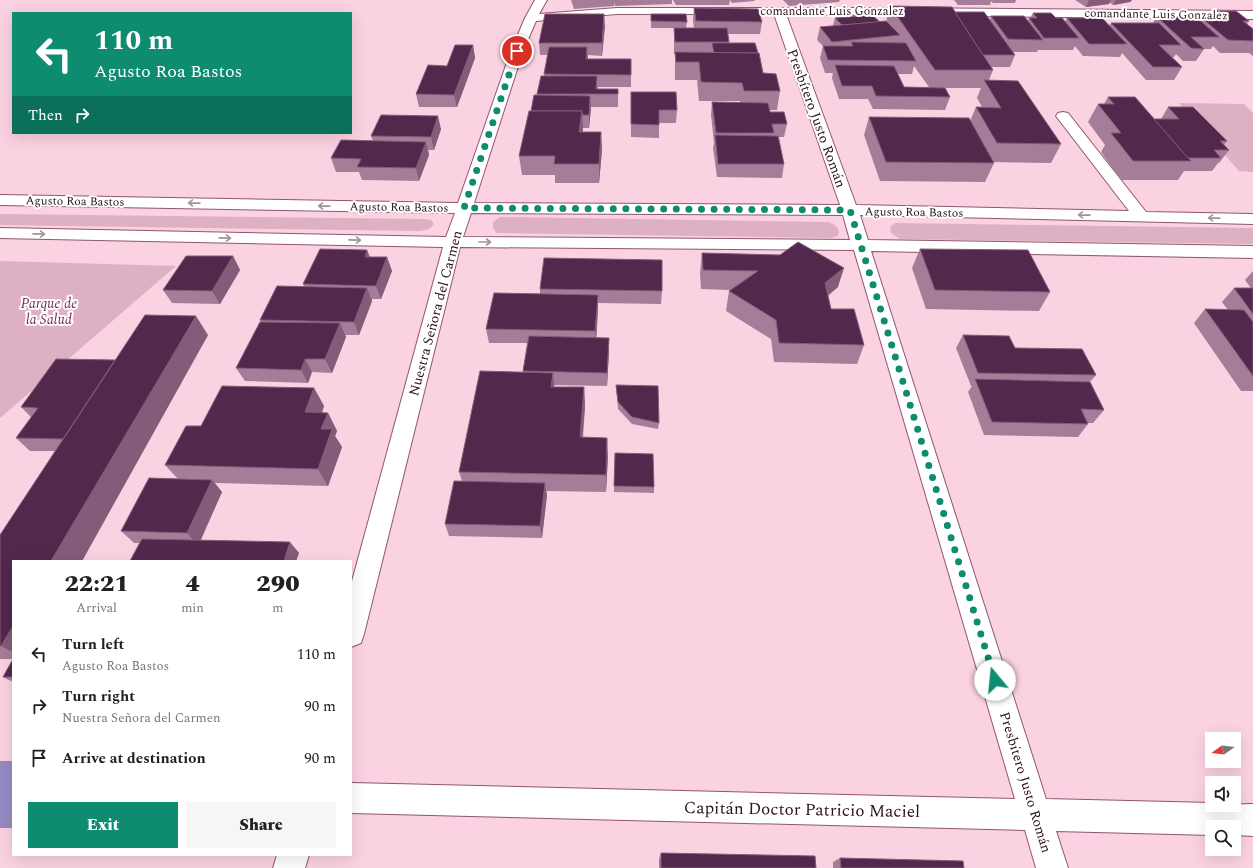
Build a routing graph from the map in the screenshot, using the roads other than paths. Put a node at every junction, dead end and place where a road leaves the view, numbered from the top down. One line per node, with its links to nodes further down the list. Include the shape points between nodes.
1 (541, 0): 6 (street, Nuestra Señora del Carmen)
2 (871, 0): 4 (street)
3 (779, 11): 4 (street, comandante Luis Gonzalez); 6 (street, comandante Luis Gonzalez, via 616,11); 10 (street, Presbítero Justo Román)
4 (880, 11): 5 (street, comandante Luis Gonzalez)
5 (1253, 15)
6 (531, 18): 9 (street, Nuestra Señora del Carmen, via 517,51)
7 (1064, 116): 11 (street)
8 (0, 200): 9 (street, Agusto Roa Bastos, one-way to 8)
9 (464, 208): 10 (street, Agusto Roa Bastos); 14 (street, Nuestra Señora del Carmen)
10 (850, 210): 11 (street, Agusto Roa Bastos, one-way to 10); 15 (street, Presbítero Justo Román)
11 (1142, 217): 12 (street, Agusto Roa Bastos, one-way to 11)
12 (1253, 219)
13 (0, 233): 14 (street, one-way to 14)
14 (452, 242): 15 (street, one-way to 15); 17 (street, Nuestra Señora del Carmen)
15 (861, 245): 16 (street); 19 (street, Presbítero Justo Román)
16 (1253, 252)
17 (352, 630)
18 (352, 798): 19 (street, Capitán Doctor Patricio Maciel)
19 (1036, 815): 20 (street, Capitán Doctor Patricio Maciel); 23 (street, Presbítero Justo Román)
20 (1253, 820)
21 (293, 856): 22 (street)
22 (289, 868)
23 (1052, 868)

